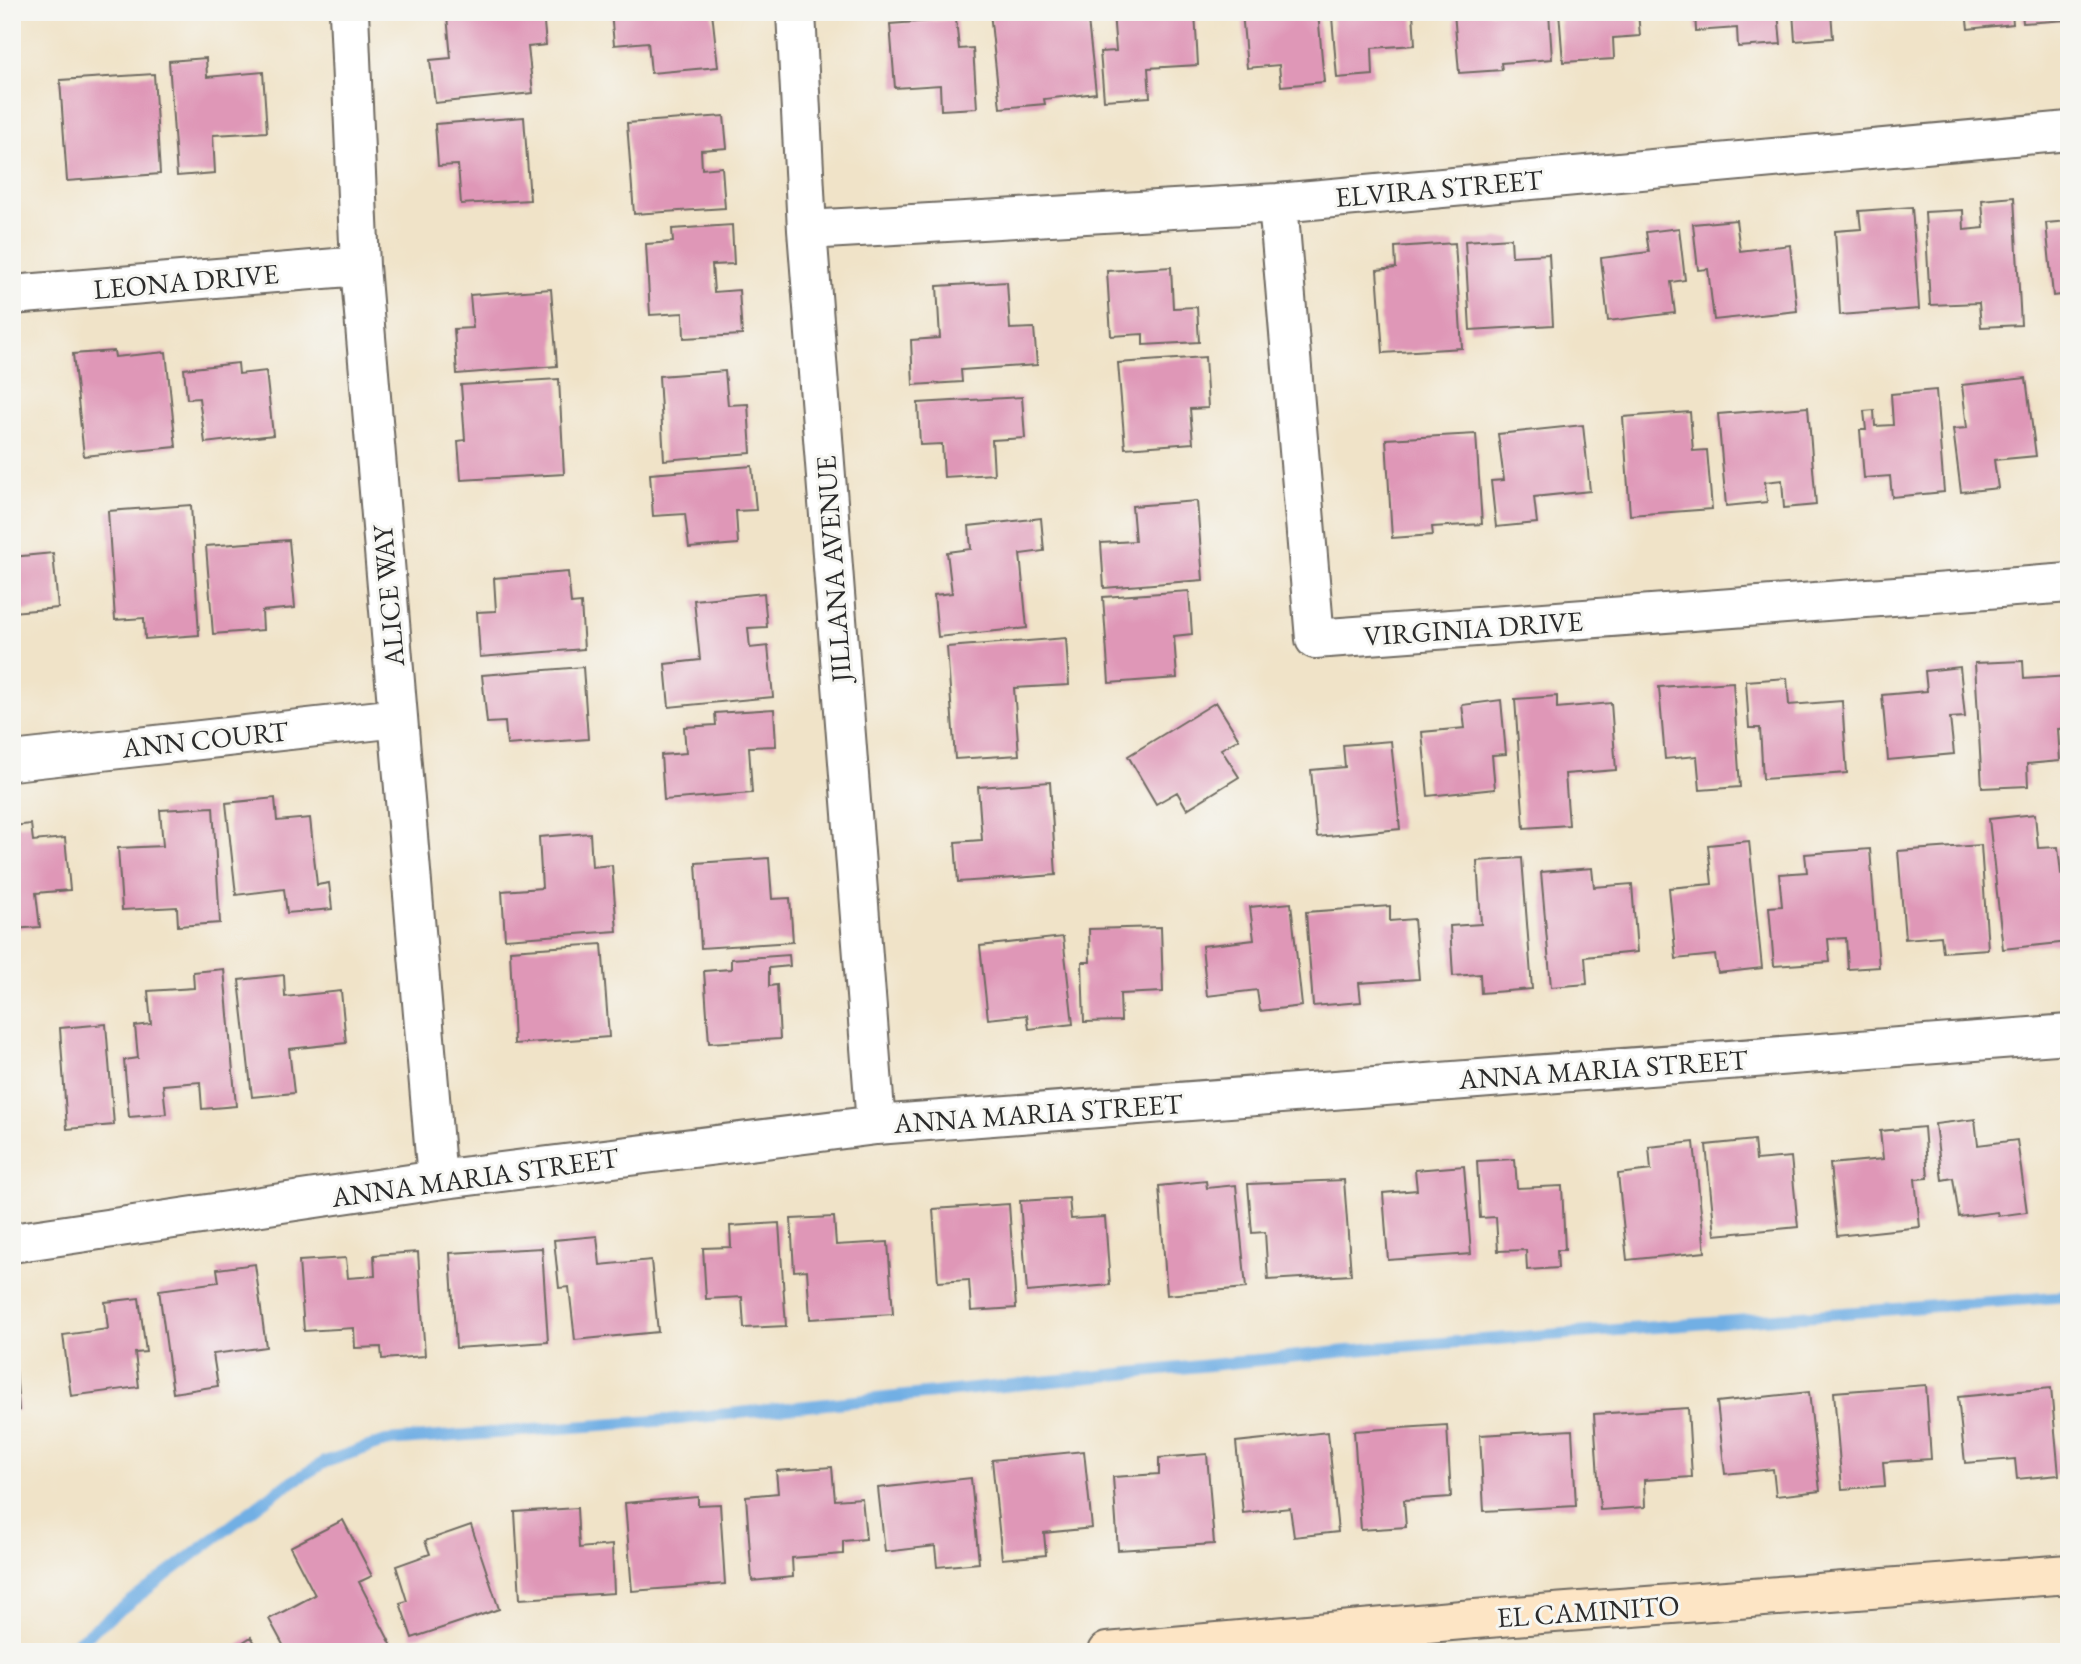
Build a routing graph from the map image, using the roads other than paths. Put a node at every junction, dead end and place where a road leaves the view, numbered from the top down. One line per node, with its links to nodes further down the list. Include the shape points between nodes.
1 (349, 12): 6 (street, ALICE WAY)
2 (796, 12): 5 (street, JILLANA AVENUE)
3 (2069, 131): 4 (street, ELVIRA STREET)
4 (1278, 203): 5 (street, ELVIRA STREET); 8 (street, VIRGINIA DRIVE, via 1315,639)
5 (807, 230): 12 (street, JILLANA AVENUE)
6 (360, 267): 7 (street, LEONA DRIVE); 9 (street, ALICE WAY)
7 (12, 295)
8 (2069, 583)
9 (398, 718): 10 (street, ANN COURT); 13 (street, ALICE WAY)
10 (12, 761)
11 (2069, 1034): 12 (street, ANNA MARIA STREET)
12 (876, 1125): 13 (street, ANNA MARIA STREET)
13 (437, 1180): 14 (street, ANNA MARIA STREET)
14 (12, 1243)
15 (2069, 1574): 16 (street, EL CAMINITO)
16 (1107, 1652)

